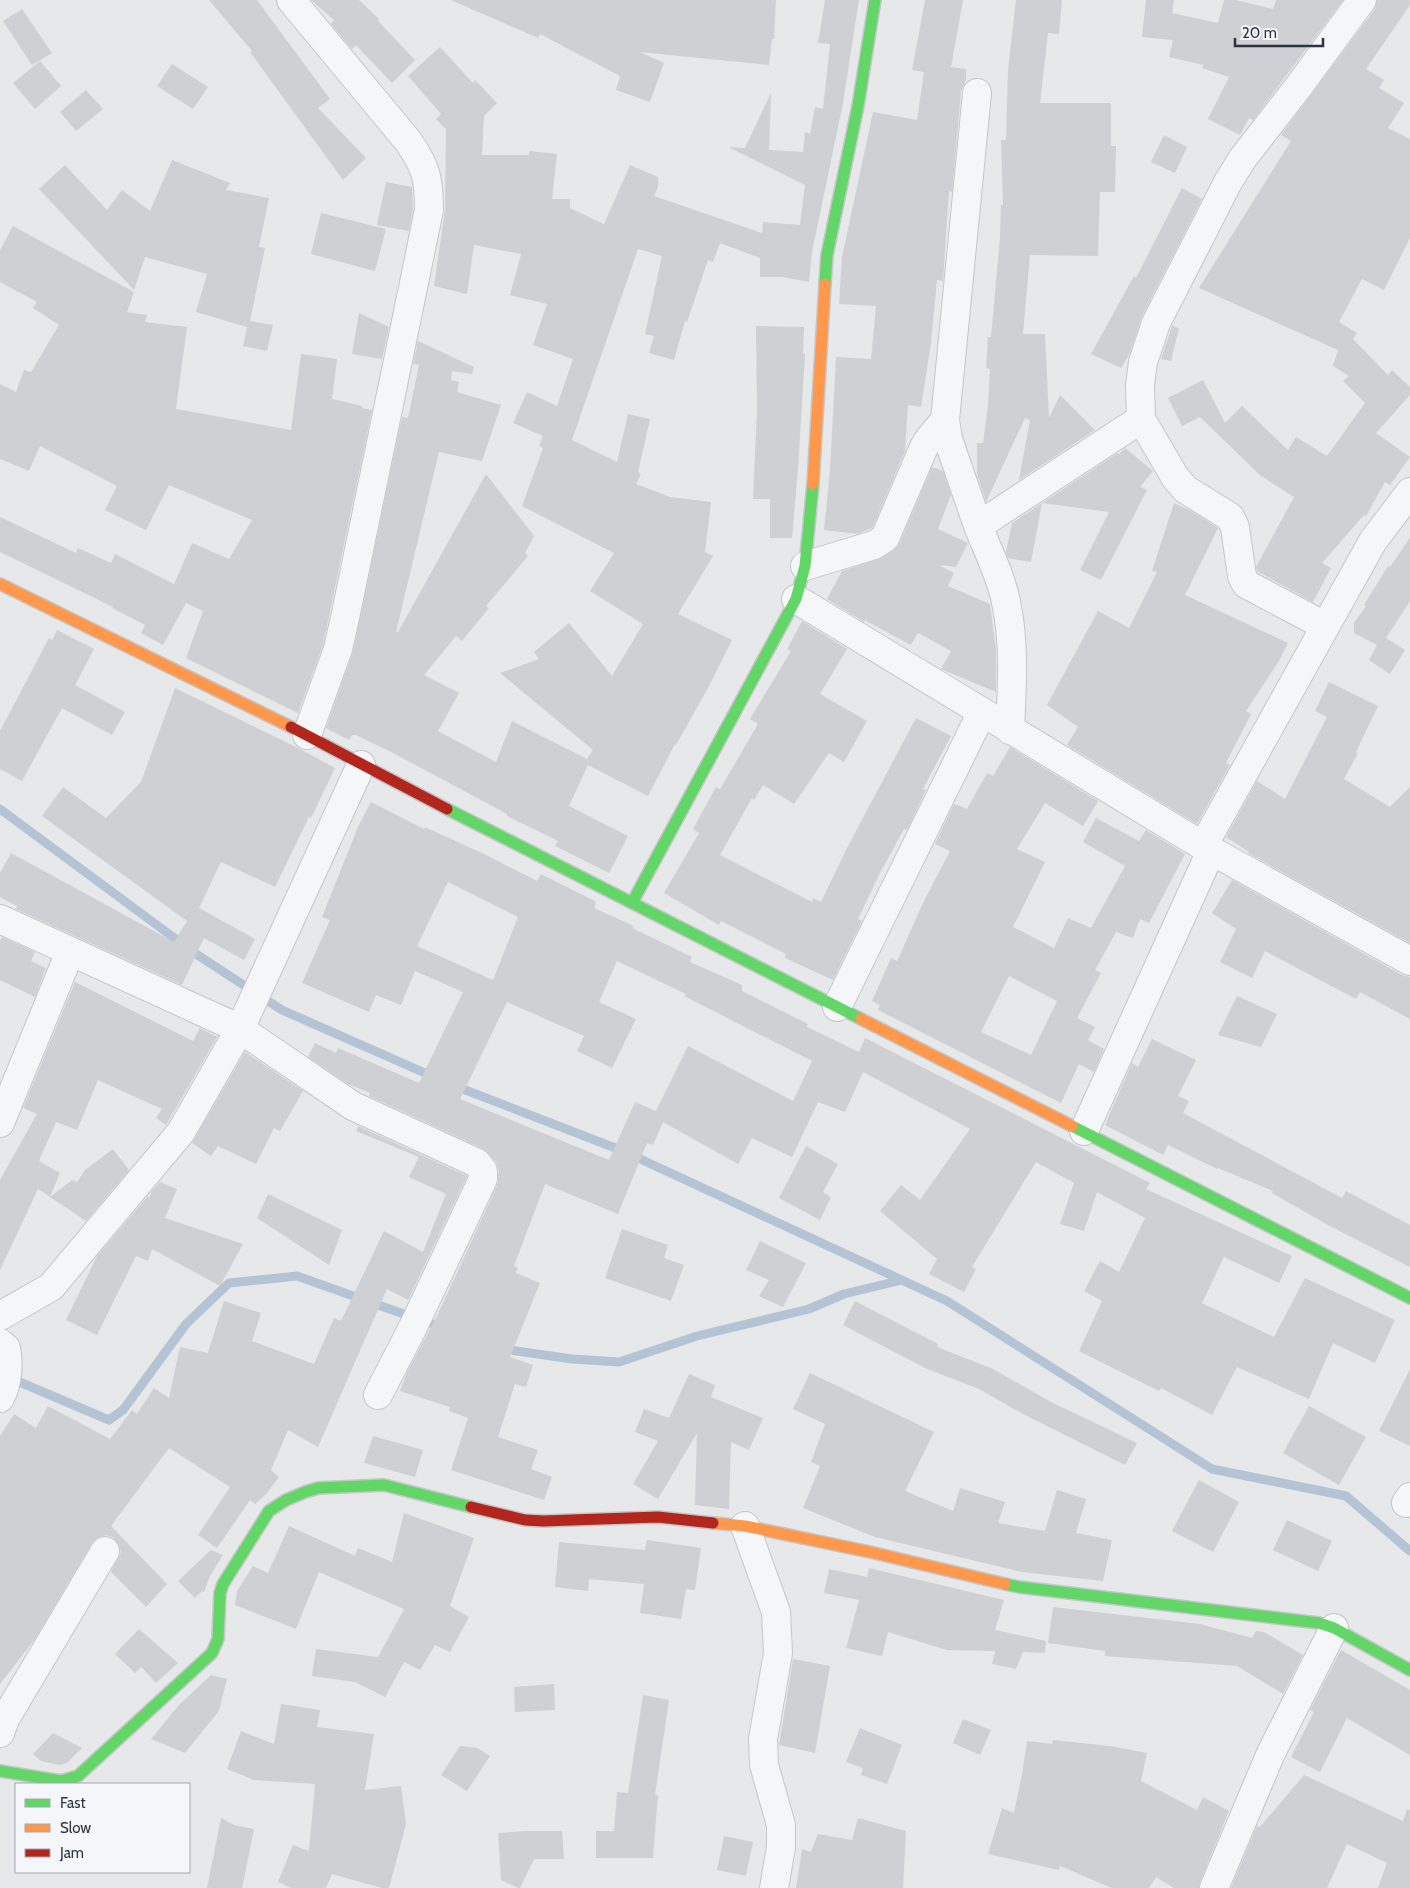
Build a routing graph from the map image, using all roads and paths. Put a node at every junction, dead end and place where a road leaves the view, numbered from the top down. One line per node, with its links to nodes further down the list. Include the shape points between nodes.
1 (291, 0): 15 (street, via 408,141 421,161 429,183 429,210 346,613 338,649)
2 (875, 0): 9 (street, via 860,96 827,255)
3 (1362, 0): 5 (street, via 1228,182 1156,323 1143,362)
4 (977, 93): 6 (street)
5 (1140, 419): 8 (street); 12 (street, via 1185,489 1230,517 1246,584)
6 (945, 420): 8 (street, via 948,439); 9 (street, via 924,447 885,538 874,545)
7 (1410, 492): 12 (street, via 1373,541)
8 (978, 526): 14 (street, via 999,579 1010,624)
9 (805, 566): 11 (street)
10 (0, 584): 15 (street)
11 (796, 599): 13 (street); 18 (street)
12 (1325, 626): 17 (street)
13 (982, 712): 14 (street); 22 (street)
14 (1010, 730): 17 (street)
15 (307, 735): 16 (street)
16 (361, 765): 18 (street); 23 (street)
17 (1207, 849): 21 (street); 25 (street)
18 (632, 903): 22 (street)
19 (0, 919): 20 (street)
20 (70, 952): 23 (street); 24 (street)
21 (1410, 961)
22 (837, 1007): 25 (street)
23 (244, 1021): 27 (street, via 181,1132 51,1287); 30 (street, via 353,1106 477,1163 483,1171 483,1179)
24 (0, 1123)
25 (1084, 1131): 26 (street)
26 (1410, 1298)
27 (0, 1316)
28 (0, 1343): 29 (street, via 6,1348)
29 (4, 1384)
30 (378, 1395)
31 (745, 1526): 33 (street, via 1019,1587 1284,1618); 36 (street, via 658,1517 525,1520 384,1485 307,1490 269,1510 223,1584 218,1639 212,1654 78,1776 62,1781); 37 (street, via 776,1612 778,1652 763,1739 764,1765 781,1825)
32 (105, 1551): 35 (street, via 5,1719)
33 (1334, 1628): 34 (street); 38 (street, via 1271,1753)
34 (1410, 1670)
35 (0, 1734)
36 (0, 1771)
37 (774, 1888)
38 (1214, 1888)

